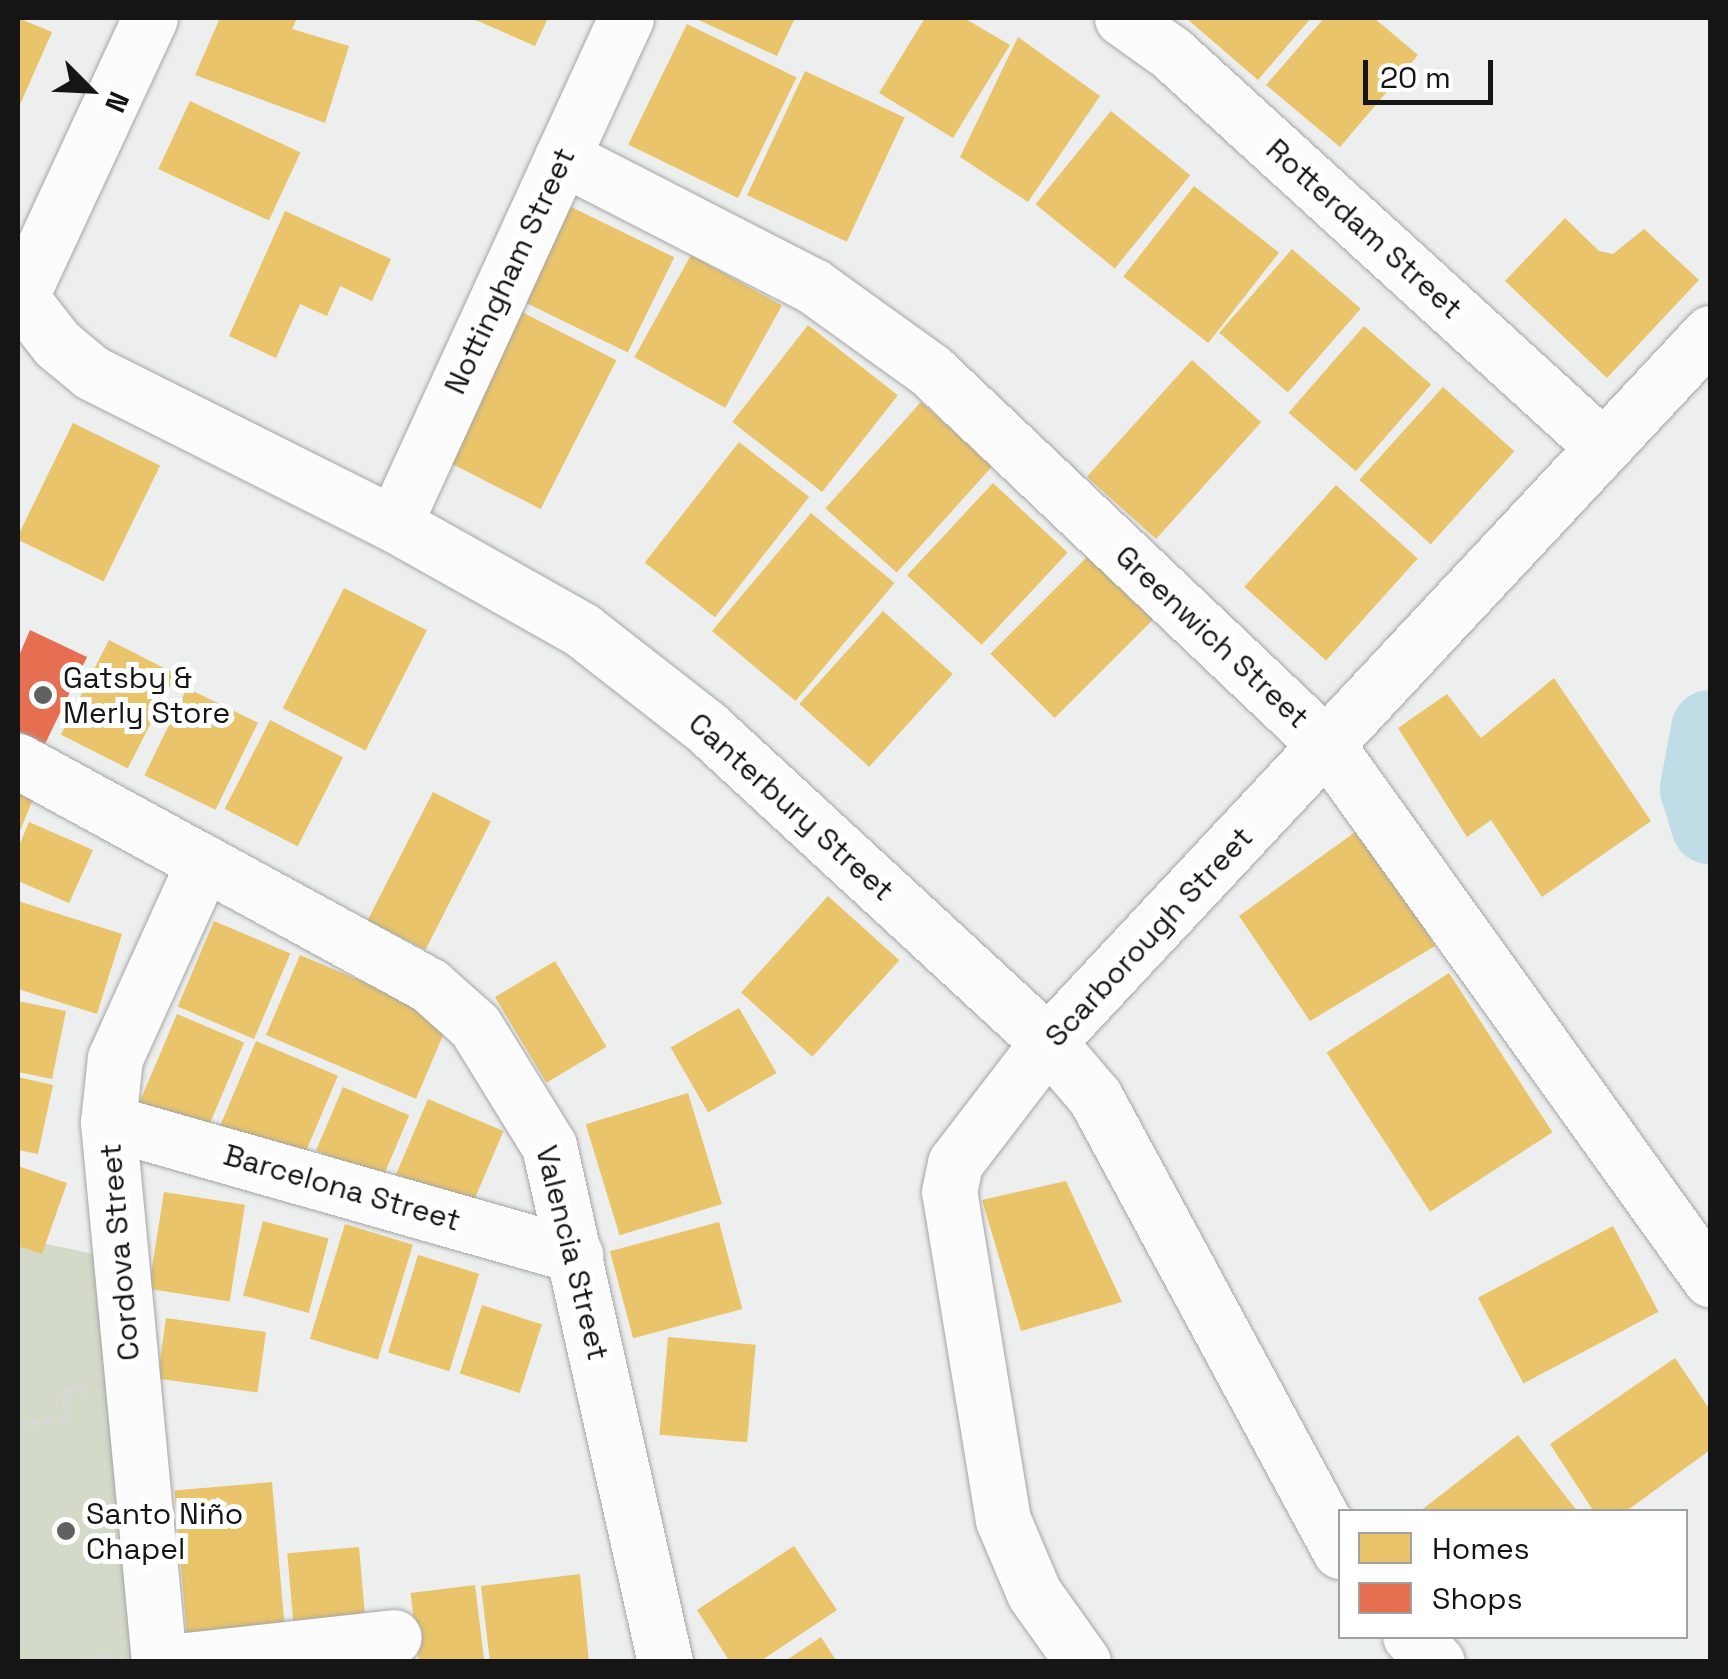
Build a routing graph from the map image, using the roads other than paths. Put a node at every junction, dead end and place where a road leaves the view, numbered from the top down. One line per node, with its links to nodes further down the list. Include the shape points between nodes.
1 (150, 18): 5 (street)
2 (626, 18): 4 (street, Nottingham Street)
3 (1122, 18): 7 (street, Rotterdam Street, via 1171,53)
4 (562, 157): 8 (street, Nottingham Street); 9 (street, Greenwich Street, via 761,256 930,370)
5 (19, 295): 8 (street, Canterbury Street, via 57,344 92,373)
6 (1710, 334): 7 (street, Scarborough Street)
7 (1602, 446): 9 (street, Scarborough Street)
8 (394, 524): 12 (street, Canterbury Street, via 582,630 705,726)
9 (1329, 748): 12 (street, Scarborough Street); 15 (street, Greenwich Street)
10 (18, 761): 11 (street, Valencia Street)
11 (204, 862): 13 (street, Cordova Street, via 115,1058); 14 (street, Valencia Street, via 429,985 475,1026 549,1146)
12 (1048, 1042): 16 (street, Canterbury Street, via 1095,1098); 22 (street, Scarborough Street, via 956,1163 948,1192 1003,1520 1034,1593)
13 (108, 1122): 14 (street, Barcelona Street); 19 (street, Cordova Street)
14 (575, 1255): 21 (street, Valencia Street)
15 (1710, 1279)
16 (1338, 1547)
17 (394, 1637): 20 (street)
18 (1413, 1639): 23 (street)
19 (159, 1662)
20 (168, 1662)
21 (665, 1662)
22 (1083, 1662)
23 (1436, 1662)

